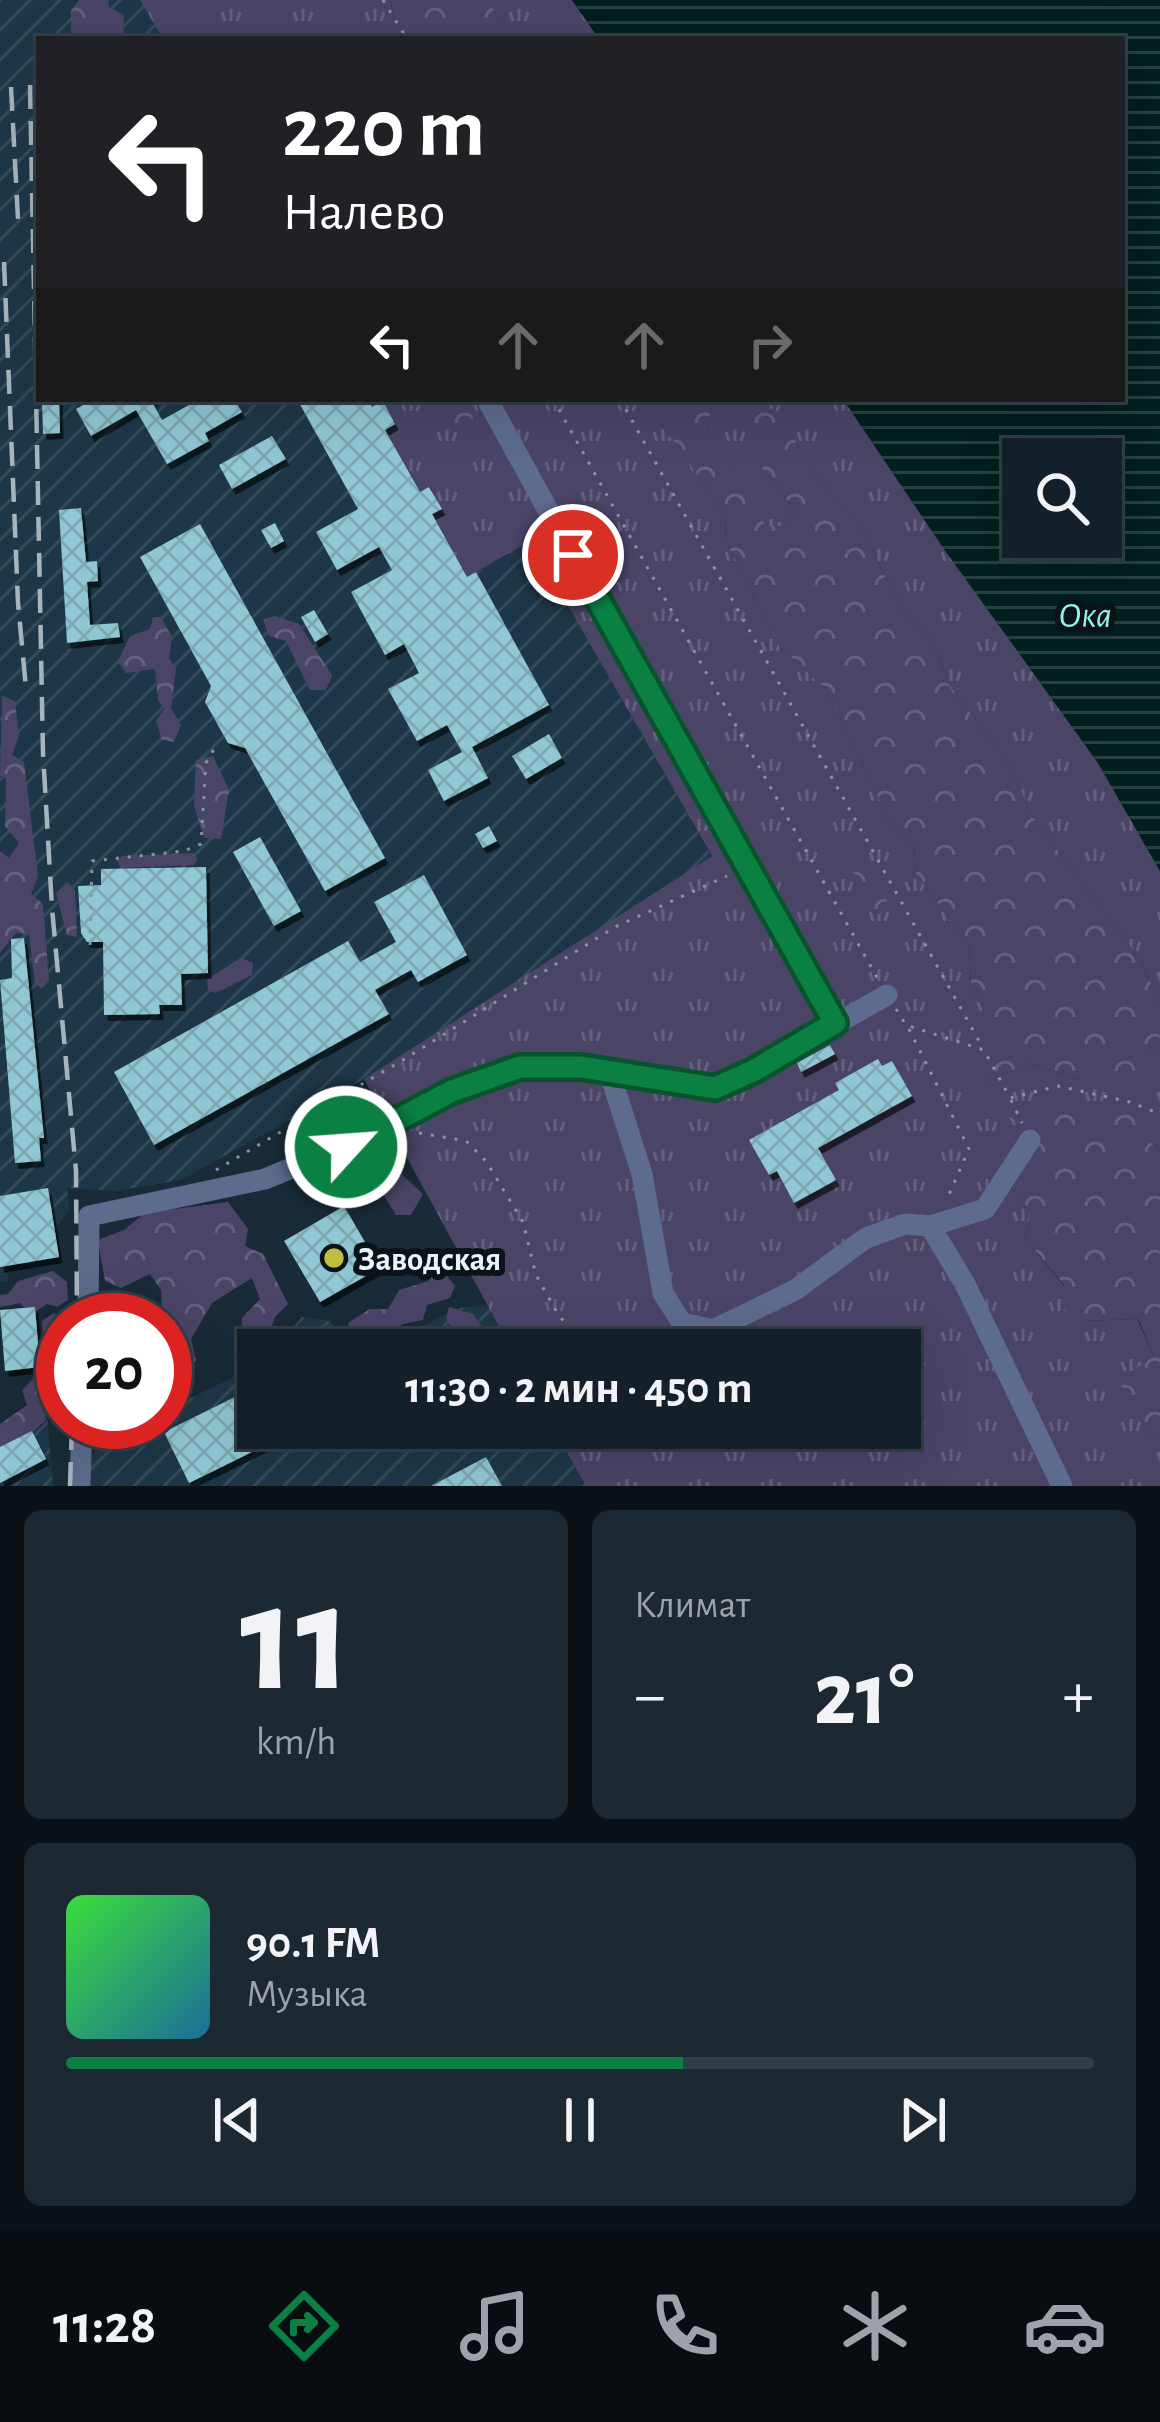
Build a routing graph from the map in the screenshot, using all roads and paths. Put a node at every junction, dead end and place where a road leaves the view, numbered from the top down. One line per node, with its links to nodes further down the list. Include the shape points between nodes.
1 (382, 0): 2 (path)
2 (405, 36)
3 (489, 402): 7 (street)
4 (555, 402): 9 (path)
5 (622, 402): 12 (path)
6 (217, 744): 8 (path, via 206,763 201,844 92,861)
7 (744, 867): 10 (street); 18 (path, via 615,927)
8 (89, 945)
9 (887, 995): 10 (street); 11 (path)
10 (835, 1023): 13 (street, via 715,1088)
11 (907, 1025): 12 (path); 19 (path, via 969,1149)
12 (984, 1050): 14 (path)
13 (609, 1071): 16 (street, via 520,1067 452,1091); 19 (street, via 642,1174 663,1293 682,1323 713,1330 795,1290 866,1238 905,1224)
14 (1010, 1098): 15 (path, via 1058,1086); 17 (path)
15 (1160, 1114)
16 (388, 1127): 20 (street, via 265,1180 89,1216); 21 (path, via 466,1141 486,1161 523,1222 536,1275)
17 (1030, 1140): 19 (street, via 985,1209)
18 (201, 1179)
19 (930, 1226): 24 (street)
20 (88, 1293)
21 (571, 1329)
22 (81, 1449): 23 (street)
23 (80, 1486)
24 (1062, 1486)

